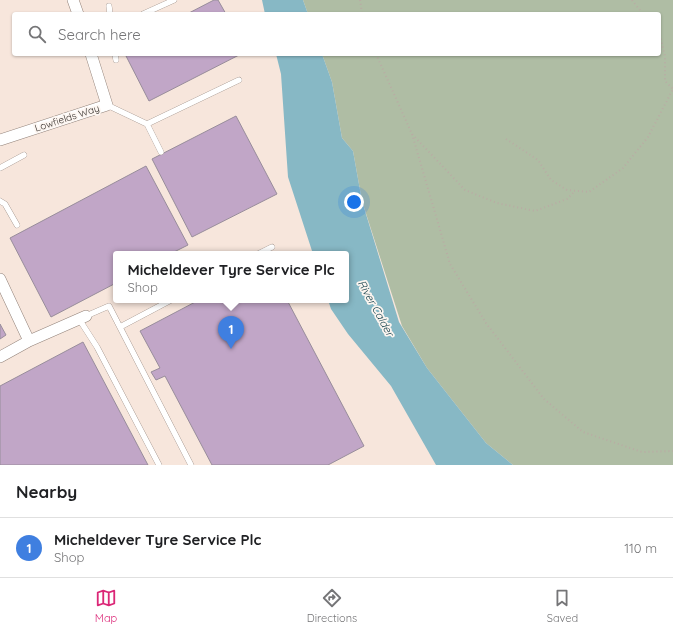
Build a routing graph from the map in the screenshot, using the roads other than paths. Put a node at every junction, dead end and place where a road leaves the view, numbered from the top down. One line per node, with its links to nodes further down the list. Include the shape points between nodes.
1 (73, 0): 4 (street)
2 (174, 0): 6 (lane)
3 (110, 6): 5 (lane)
4 (77, 12)
5 (110, 12)
6 (147, 12)
7 (92, 56): 9 (street, Lowfields Way)
8 (239, 80): 10 (lane)
9 (107, 105): 10 (lane); 11 (street, Lowfields Way)
10 (147, 124): 12 (lane)
11 (0, 140)
12 (161, 152)
13 (24, 155): 14 (lane)
14 (0, 168)
15 (0, 201): 16 (lane, via 5,204)
16 (17, 225)
17 (272, 247): 18 (lane)
18 (264, 251)
19 (0, 279): 23 (street)
20 (165, 303): 22 (lane)
21 (83, 318): 22 (lane, via 109,306); 23 (street); 25 (lane)
22 (120, 326): 26 (lane)
23 (29, 341): 24 (street)
24 (0, 357)
25 (159, 465)
26 (191, 465)

